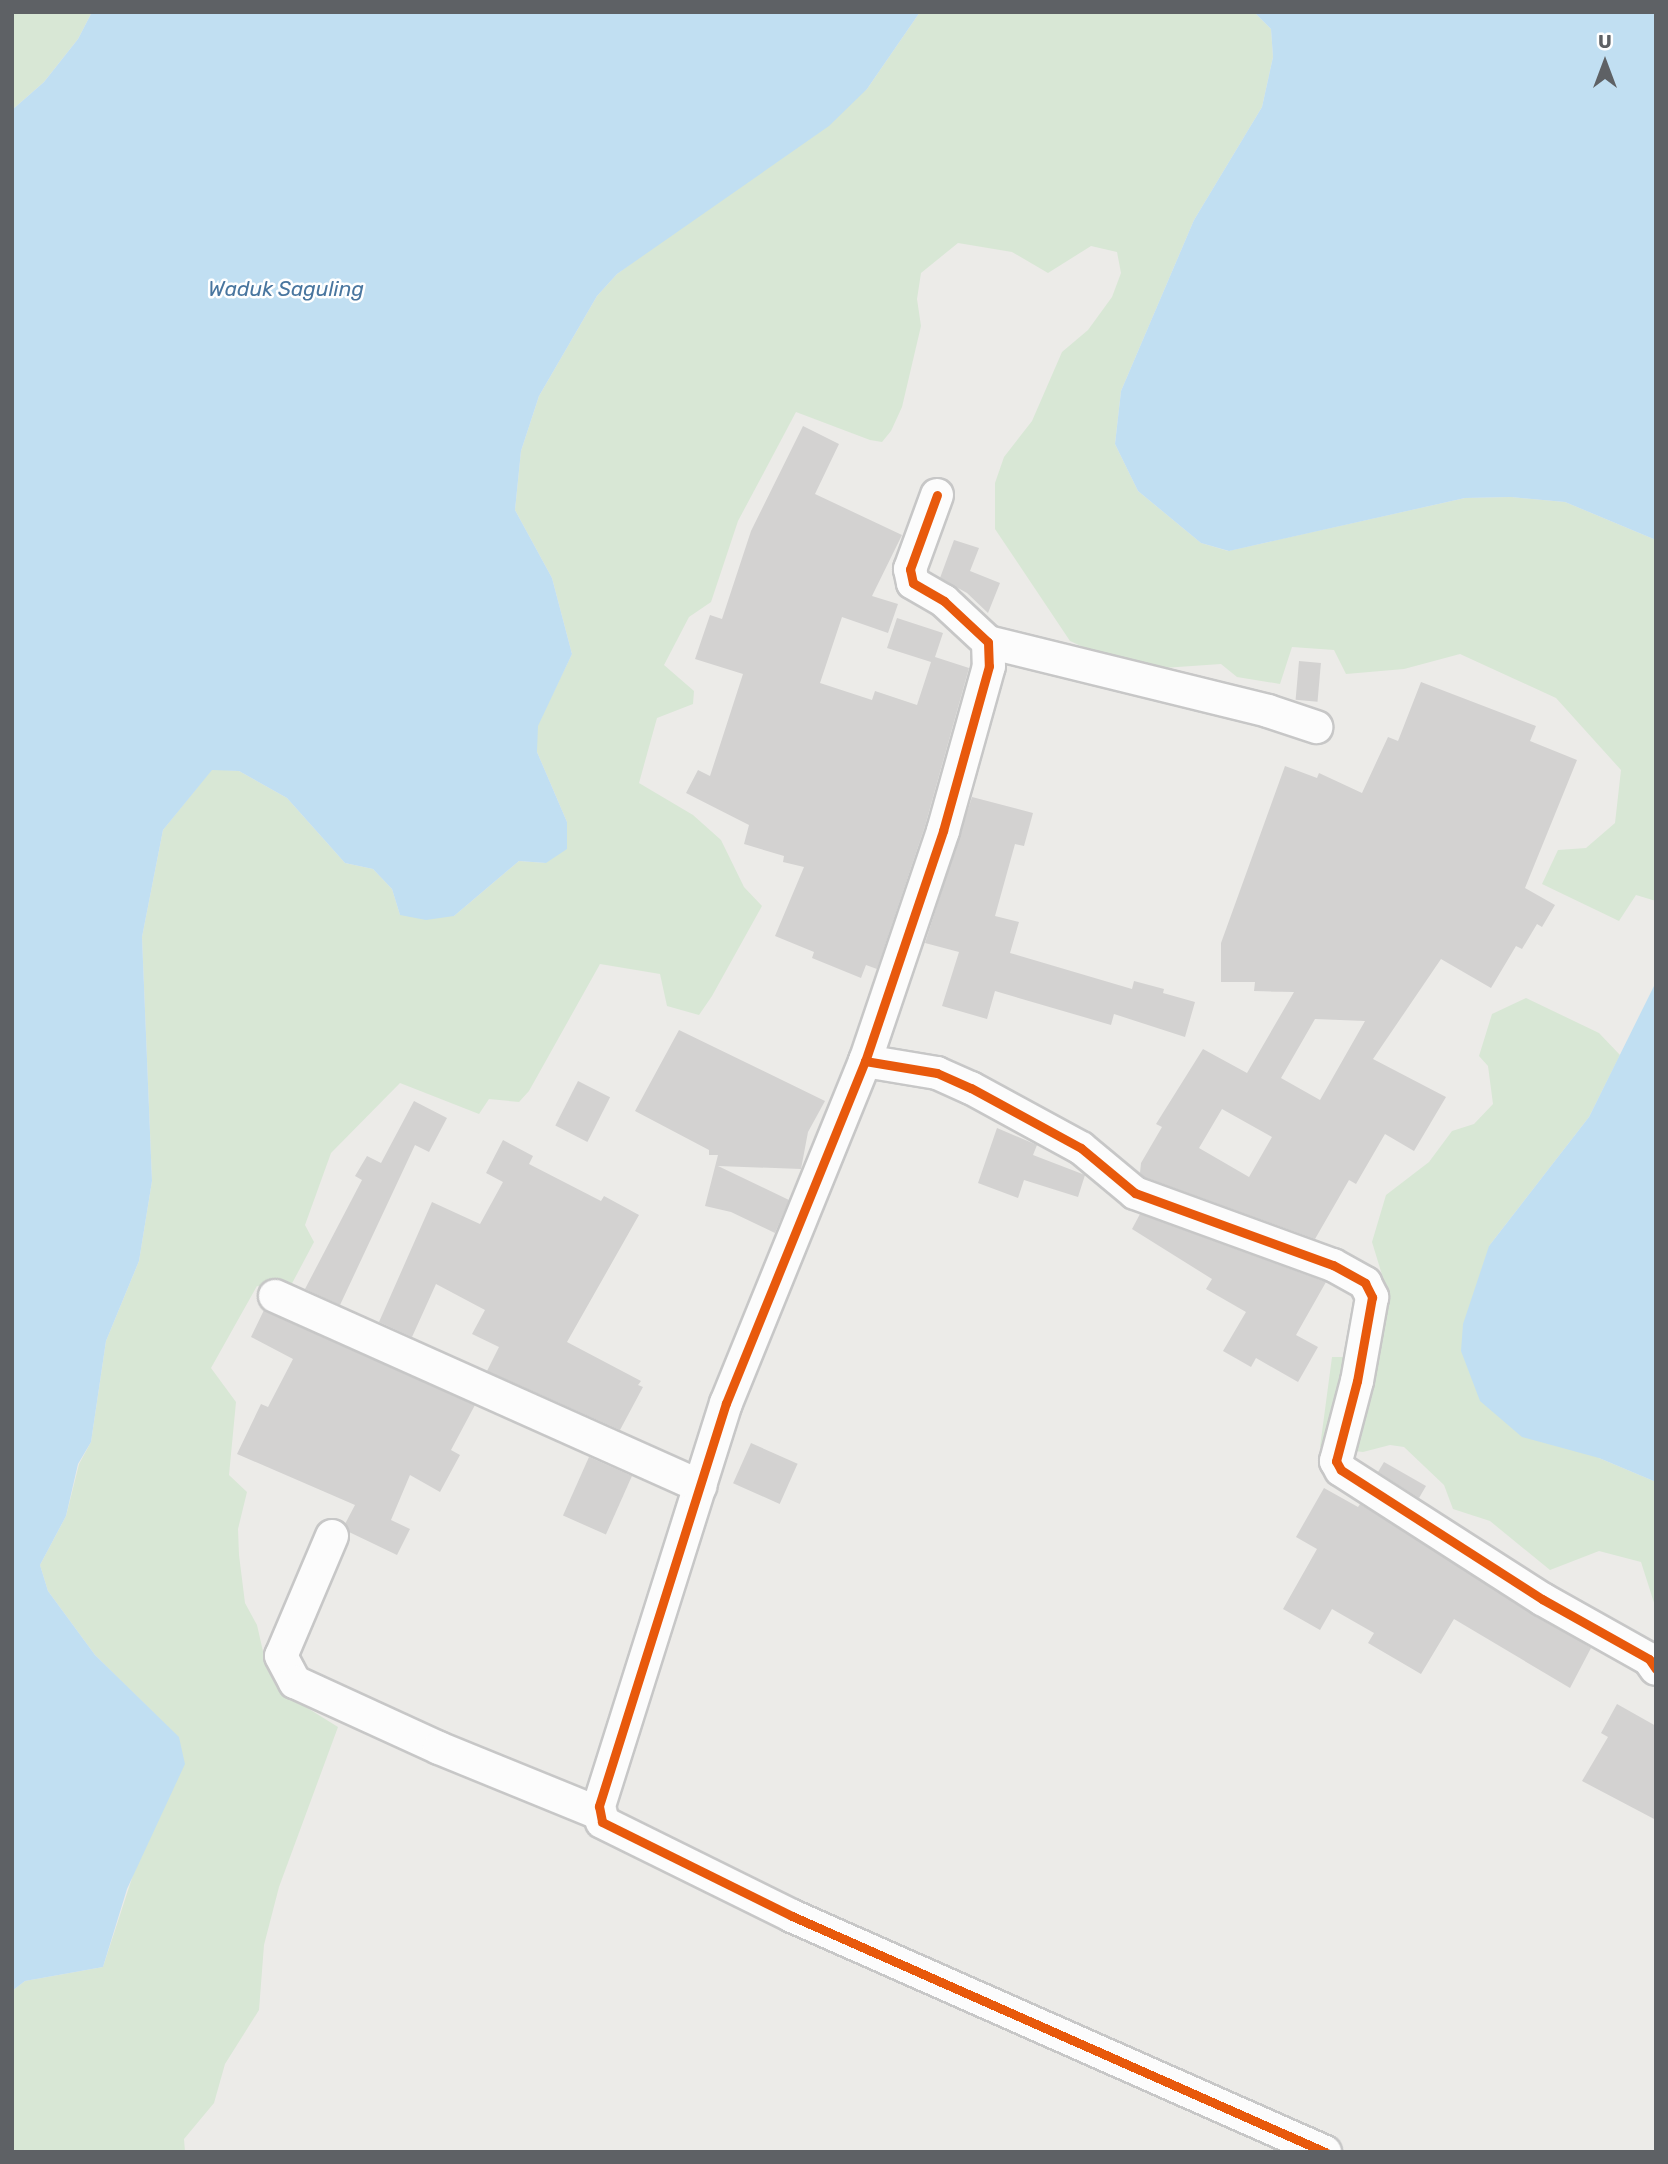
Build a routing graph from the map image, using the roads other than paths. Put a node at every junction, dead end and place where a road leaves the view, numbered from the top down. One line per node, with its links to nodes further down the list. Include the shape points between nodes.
1 (937, 495): 2 (street, via 910,569 913,583 944,601)
2 (988, 642): 3 (street); 4 (street, via 989,666 943,831)
3 (1316, 727)
4 (865, 1061): 6 (street, via 726,1403); 8 (street, via 937,1073 971,1088 1081,1149 1135,1193 1333,1265 1365,1283 1372,1297 1336,1461 1341,1470 1542,1599)
5 (275, 1296): 6 (street)
6 (700, 1486): 10 (street, via 599,1805)
7 (332, 1535): 10 (street, via 281,1656 296,1682 439,1748)
8 (1642, 1646): 9 (street)
9 (1656, 1669)
10 (601, 1814): 11 (street, via 602,1822 615,1830 792,1916)
11 (1325, 2152)

